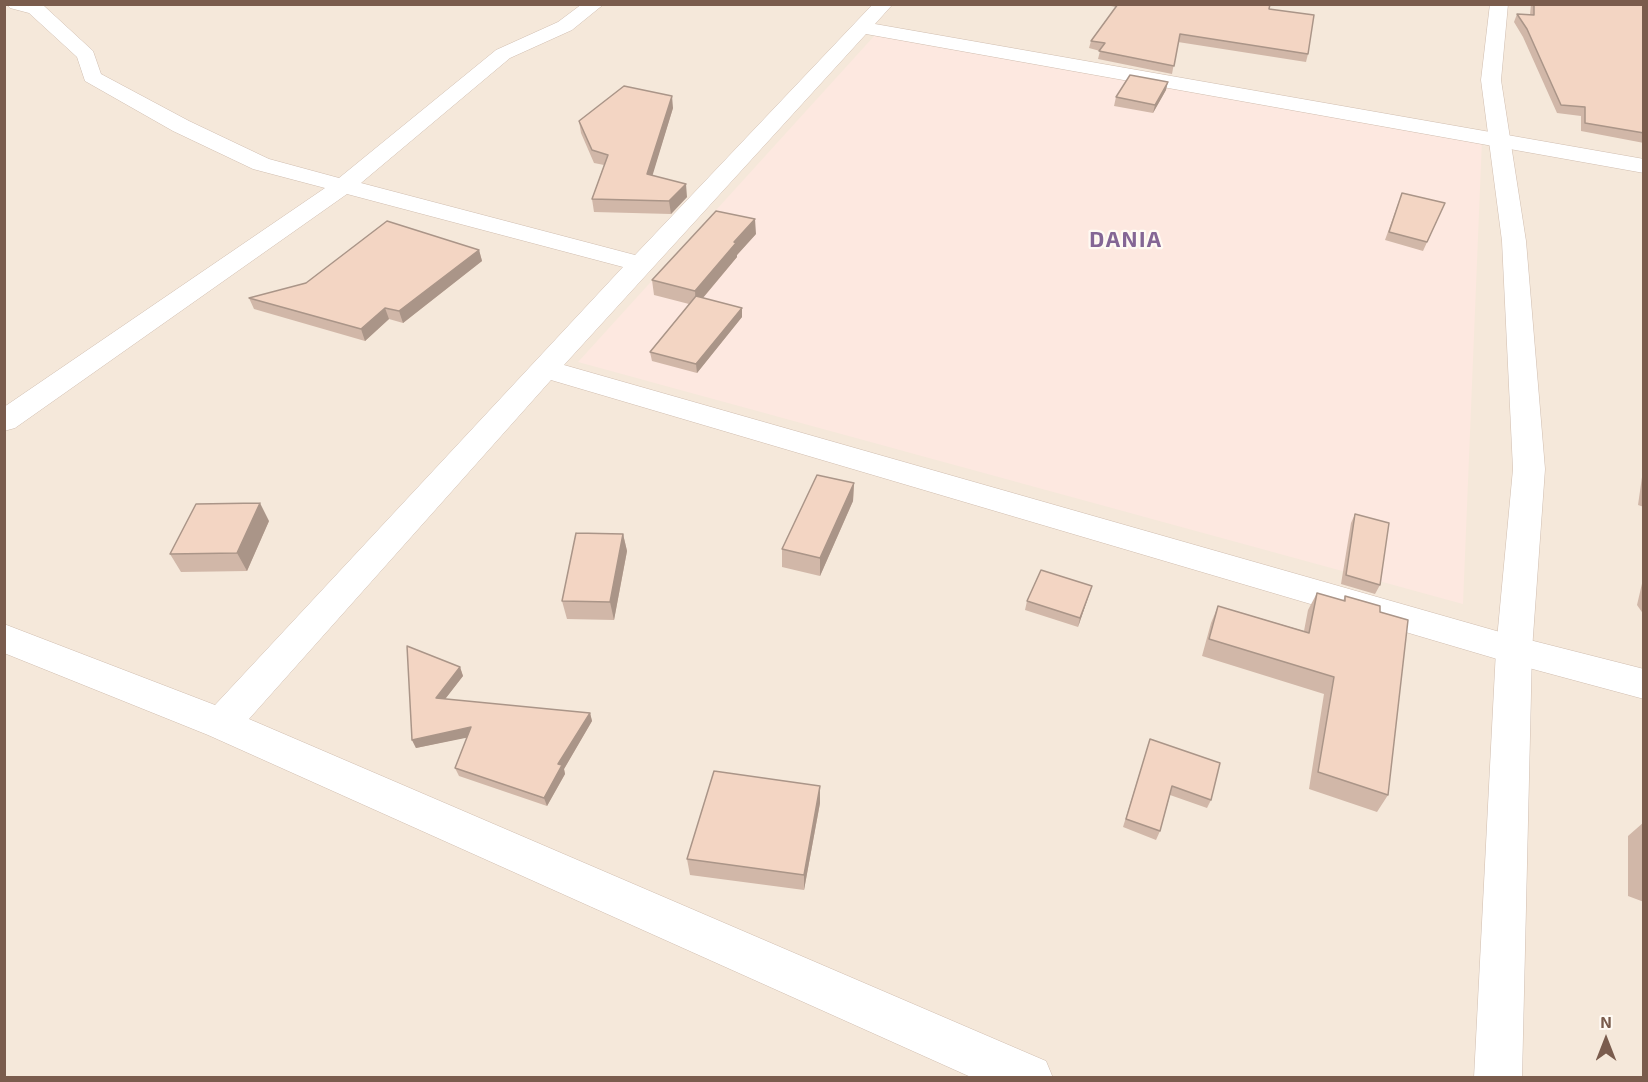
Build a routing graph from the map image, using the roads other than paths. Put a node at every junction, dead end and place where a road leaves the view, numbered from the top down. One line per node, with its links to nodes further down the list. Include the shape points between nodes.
1 (16, 4): 8 (street, via 36,9 86,55 92,77 261,164)
2 (595, 4): 8 (street, via 566,26 502,54)
3 (884, 4): 5 (street)
4 (1499, 4): 6 (street, via 1491,80)
5 (864, 28): 6 (street); 9 (street)
6 (1500, 139): 7 (street); 13 (street, via 1514,241 1529,469)
7 (1644, 166)
8 (342, 187): 9 (street); 11 (street)
9 (640, 264): 10 (street)
10 (545, 369): 13 (street); 15 (street)
11 (4, 421)
12 (4, 638): 15 (street)
13 (1514, 650): 14 (street); 17 (street)
14 (1644, 684)
15 (221, 724): 16 (street)
16 (1029, 1077)
17 (1498, 1077)

